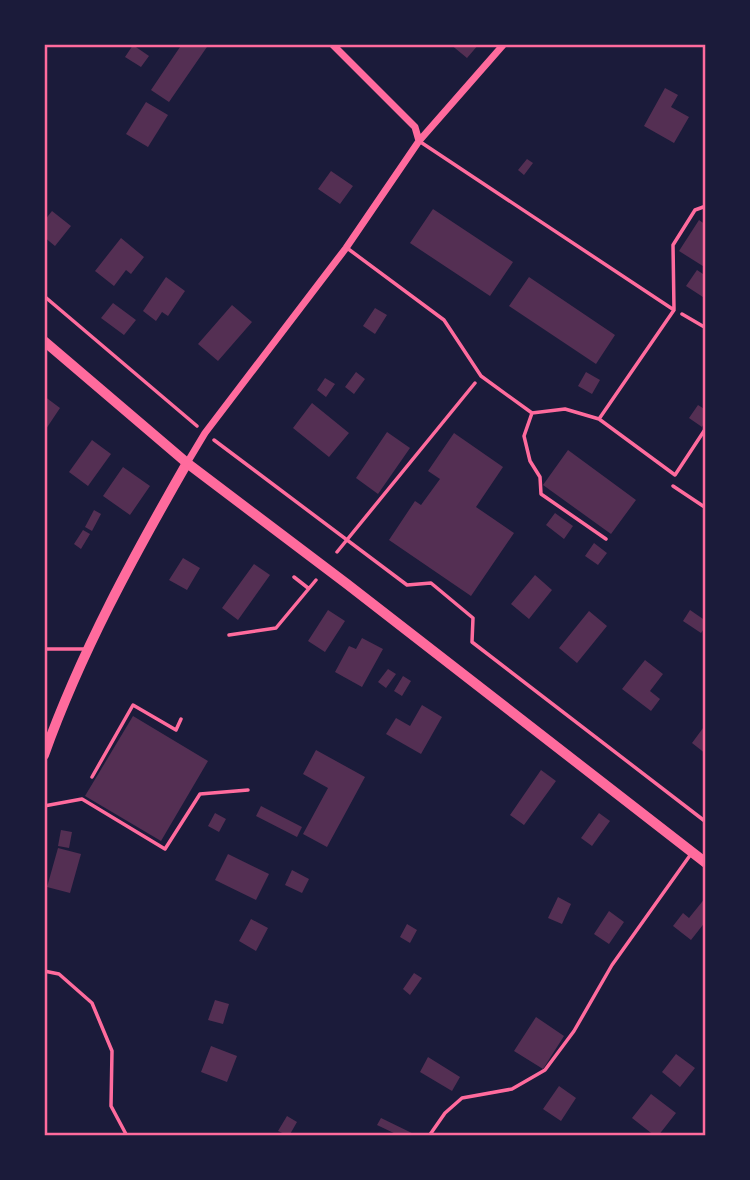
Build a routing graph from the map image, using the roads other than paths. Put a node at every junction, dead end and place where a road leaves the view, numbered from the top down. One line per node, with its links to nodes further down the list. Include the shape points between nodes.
1 (332, 44): 3 (street, via 415,127)
2 (504, 44): 3 (street)
3 (419, 141): 5 (street); 6 (lane)
4 (706, 206): 6 (lane, via 695,209 673,245)
5 (346, 248): 8 (lane, via 444,320 481,376); 11 (street)
6 (674, 310): 9 (lane)
7 (44, 341): 11 (main road)
8 (532, 413): 9 (lane, via 565,409); 12 (lane, via 524,436 540,477 541,494)
9 (599, 419): 10 (lane, via 675,475)
10 (706, 428)
11 (187, 463): 14 (main road); 18 (main road)
12 (606, 539)
13 (44, 649): 14 (lane)
14 (88, 649): 15 (main road)
15 (44, 755)
16 (248, 790): 17 (lane, via 200,794 165,849 82,799)
17 (44, 806)
18 (692, 852): 19 (main road); 20 (lane, via 545,1070 512,1088 461,1098)
19 (706, 863)
20 (429, 1136)

